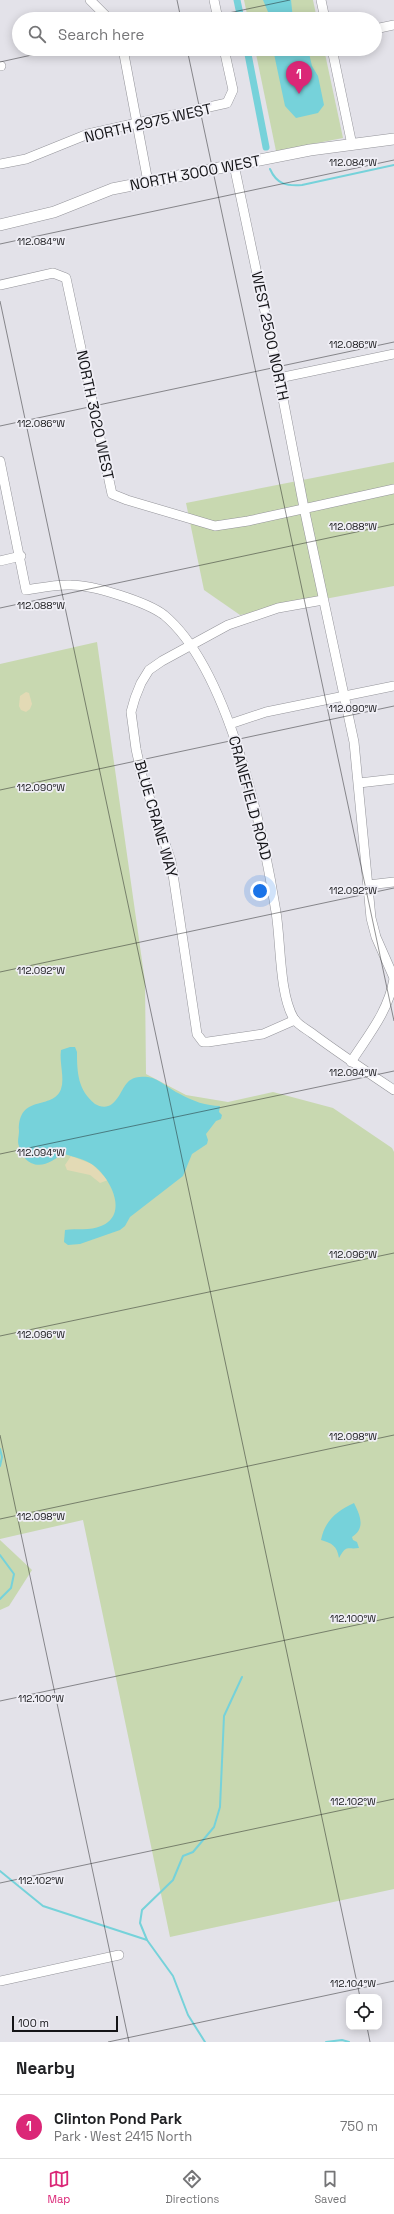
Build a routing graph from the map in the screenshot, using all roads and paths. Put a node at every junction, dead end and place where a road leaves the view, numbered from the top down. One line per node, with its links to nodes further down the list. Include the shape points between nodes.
1 (90, 0): 4 (street)
2 (214, 0): 5 (street)
3 (321, 0): 6 (street)
4 (102, 12)
5 (217, 12)
6 (324, 12)
7 (394, 25): 8 (street)
8 (382, 28)
9 (124, 56): 12 (street)
10 (226, 56): 12 (street, NORTH 2975 WEST, via 233,90 227,103)
11 (333, 56): 14 (street)
12 (137, 124): 15 (street, NORTH 2975 WEST, via 88,134 26,158); 17 (street)
13 (394, 139): 14 (main road, NORTH 3000 WEST)
14 (352, 144): 16 (main road, NORTH 3000 WEST)
15 (0, 164)
16 (234, 165): 17 (main road, NORTH 3000 WEST); 21 (street, WEST 2500 NORTH)
17 (148, 182): 18 (main road, NORTH 3000 WEST, via 112,189 54,212)
18 (0, 225)
19 (0, 284): 24 (street, NORTH 3020 WEST, via 53,273 66,278 112,494 215,526 231,525)
20 (394, 354): 21 (street)
21 (279, 378): 24 (street, WEST 2500 NORTH)
22 (0, 461): 25 (street)
23 (394, 489): 24 (street)
24 (304, 508): 27 (street, WEST 2500 NORTH)
25 (20, 556): 26 (street); 28 (street, CRANEFIELD ROAD, via 26,590 71,585 97,589 145,604 163,615)
26 (0, 561)
27 (323, 600): 28 (street, BLUE CRANE WAY, via 278,608 228,625); 30 (street, WEST 2500 NORTH)
28 (192, 646): 31 (street, CRANEFIELD ROAD); 37 (street, BLUE CRANE WAY, via 149,670 140,683 131,712 142,776 171,861 196,1029 202,1042 263,1034)
29 (394, 686): 30 (street)
30 (344, 696): 31 (street, via 266,712); 33 (street, WEST 2500 NORTH, via 354,742)
31 (230, 724): 37 (street, CRANEFIELD ROAD, via 261,830 277,913 286,996)
32 (394, 779): 33 (street)
33 (359, 783): 35 (street, WEST 2500 NORTH)
34 (394, 882): 35 (street)
35 (368, 885): 36 (street, WEST 2500 NORTH, via 371,918 376,937)
36 (394, 978): 38 (street, via 390,998 384,1010)
37 (295, 1020): 38 (street)
38 (351, 1062): 39 (street)
39 (394, 1090)
40 (119, 1956): 41 (street)
41 (0, 1981)

